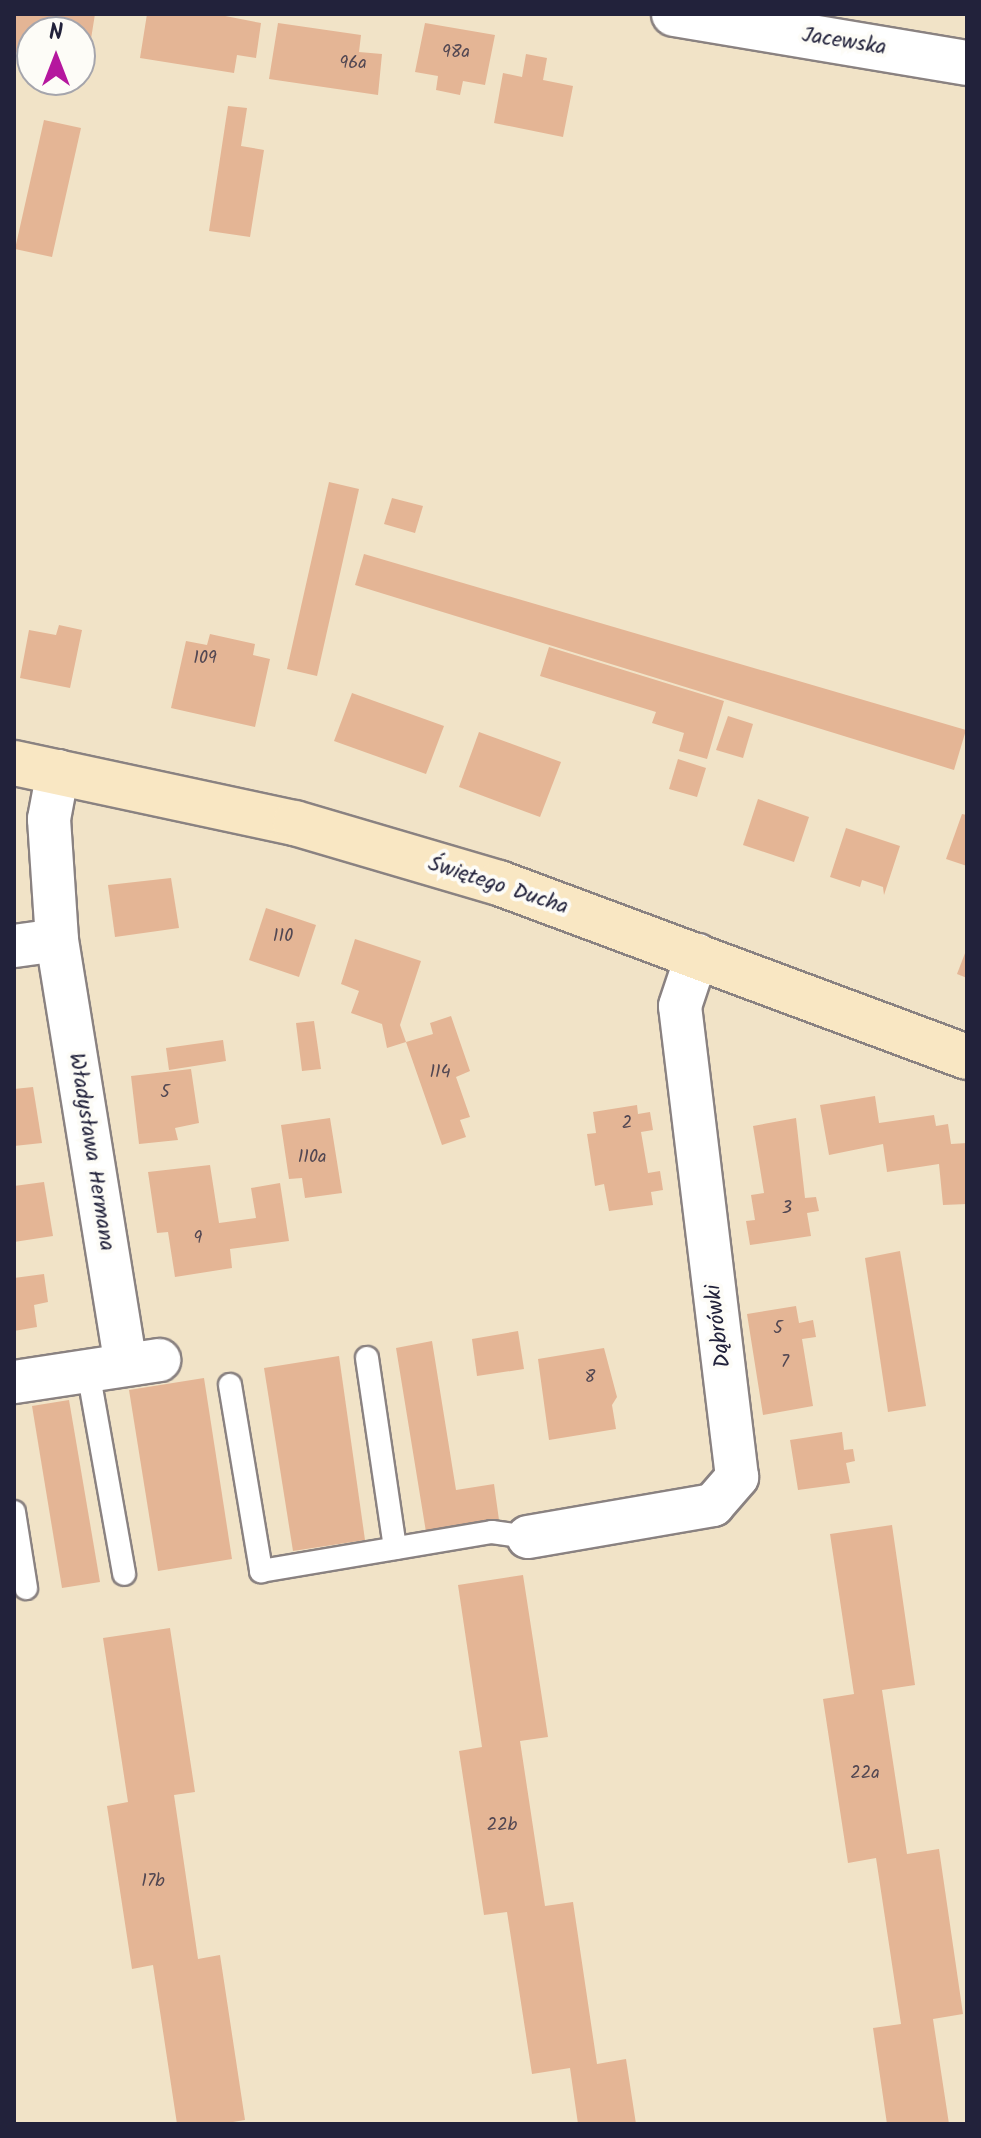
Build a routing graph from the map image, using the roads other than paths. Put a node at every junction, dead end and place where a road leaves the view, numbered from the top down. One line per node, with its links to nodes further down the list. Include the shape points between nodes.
1 (674, 14): 2 (street, Jacewska)
2 (967, 63)
3 (14, 763): 4 (main road, Świętego Ducha)
4 (58, 771): 5 (street, Władysława Hermana, via 49,819); 7 (main road, Świętego Ducha, via 295,823 499,883)
5 (57, 940): 6 (street); 10 (street, Władysława Hermana)
6 (14, 946)
7 (697, 955): 8 (main road, Świętego Ducha); 14 (street, Dąbrówki, via 680,1006 737,1477 713,1505)
8 (967, 1057)
9 (367, 1358): 15 (lane)
10 (125, 1365): 11 (street); 16 (lane)
11 (14, 1382)
12 (230, 1385): 15 (lane, via 261,1571)
13 (14, 1512): 17 (lane)
14 (528, 1537): 15 (lane, via 492,1532)
15 (395, 1548)
16 (124, 1574)
17 (26, 1588)

